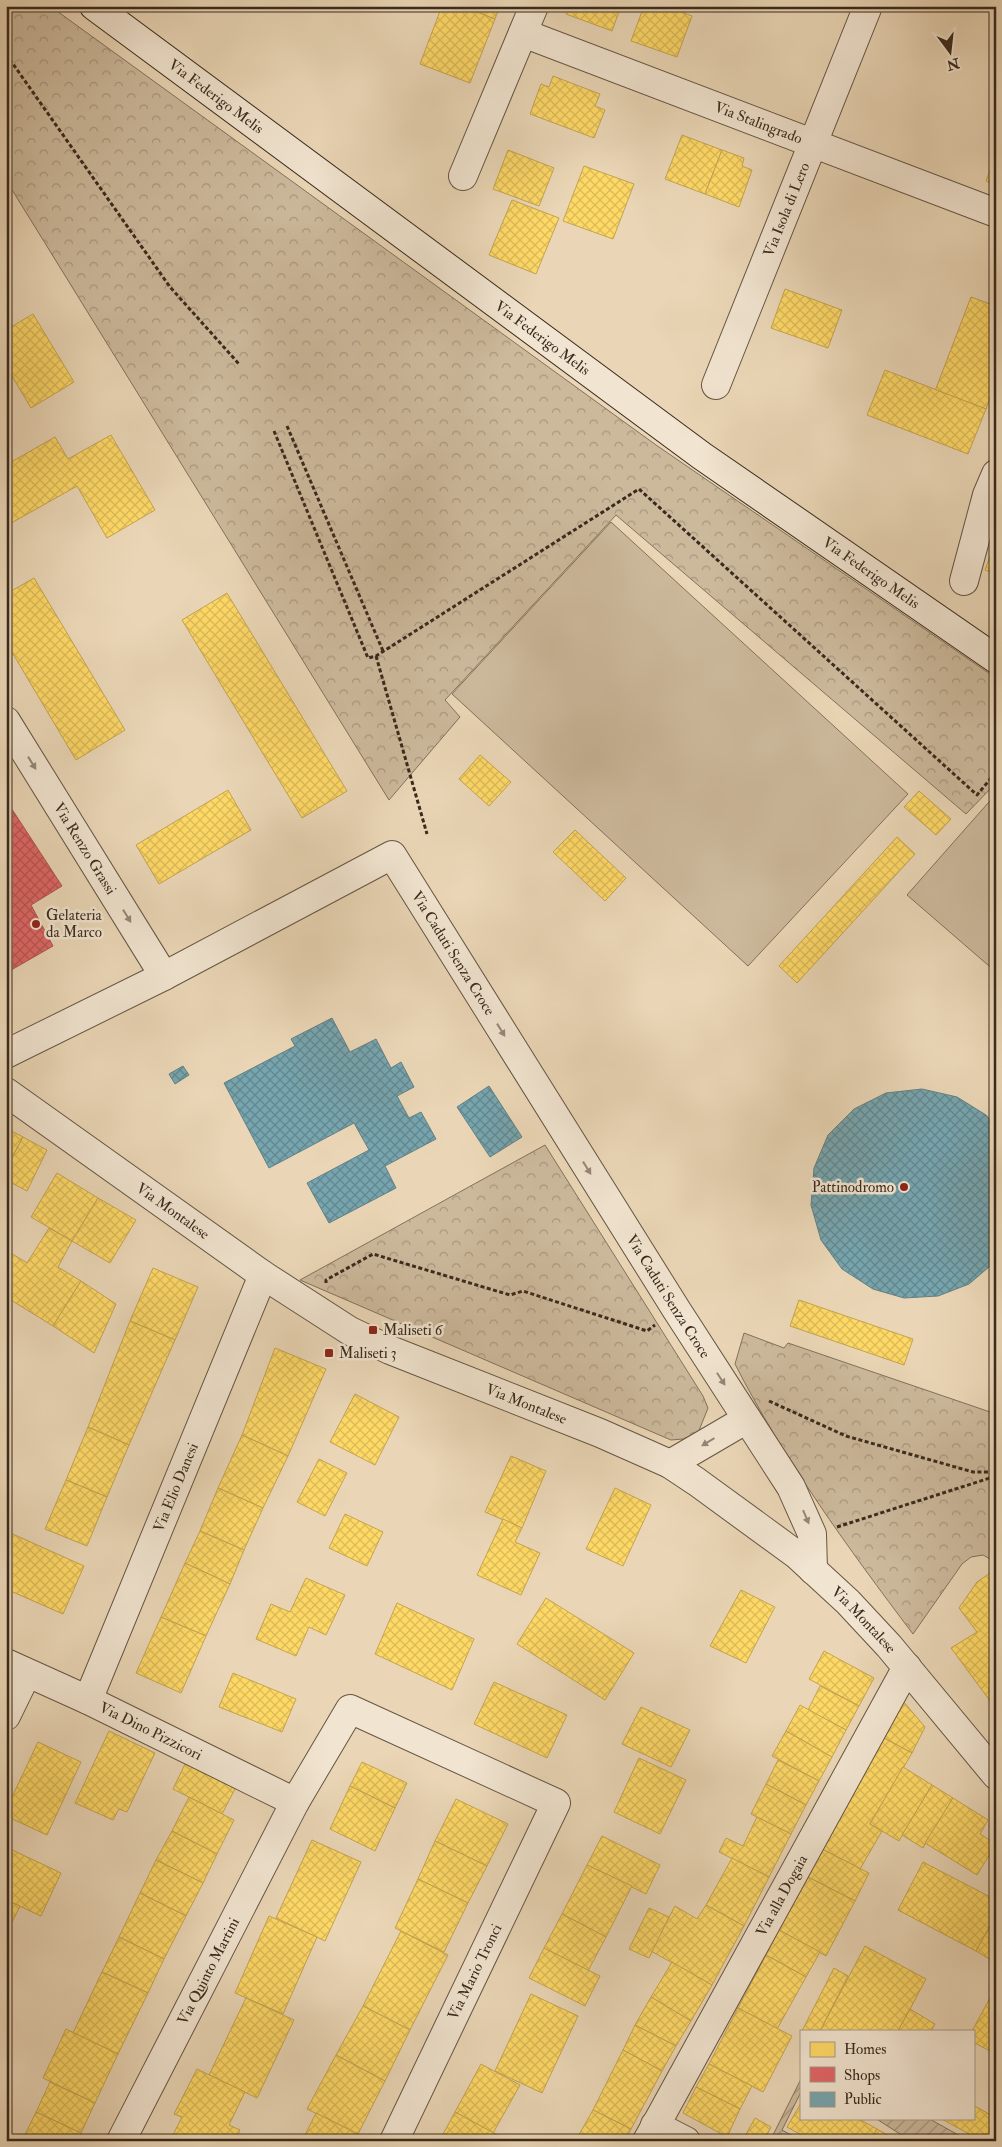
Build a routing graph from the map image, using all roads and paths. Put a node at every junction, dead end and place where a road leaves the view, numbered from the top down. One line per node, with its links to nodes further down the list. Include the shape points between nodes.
1 (94, 6): 17 (street, Via Federigo Melis, via 702,456)
2 (534, 6): 4 (street)
3 (868, 6): 6 (street, Via Isola di Lero)
4 (523, 33): 6 (street, Via Stalingrado); 7 (street)
5 (6, 54): 9 (path, via 170,287)
6 (813, 142): 8 (street, Via Stalingrado); 10 (street, Via Isola di Lero)
7 (463, 176)
8 (996, 213)
9 (239, 364)
10 (716, 385)
11 (287, 426): 15 (path)
12 (274, 431): 16 (path, via 368,658)
13 (993, 489): 14 (street)
14 (964, 581)
15 (383, 650): 16 (path); 19 (path, via 639,489 977,795)
16 (376, 656): 20 (path)
17 (996, 660)
18 (6, 721): 21 (street, Via Renzo Grassi, one-way to 21)
19 (996, 772)
20 (427, 834)
21 (164, 976): 22 (street, Via Caduti Senza Croce); 26 (street, Via Caduti Senza Croce, one-way to 26, via 392,855)
22 (6, 1054)
23 (6, 1092): 24 (street, Via Montalese)
24 (263, 1275): 29 (street, Via Montalese, via 350,1331 390,1350); 36 (street, Via Elio Danesi)
25 (326, 1286): 26 (path, via 326,1280 373,1254 510,1295 523,1291 647,1331)
26 (676, 1309): 28 (street, Via Caduti Senza Croce, one-way to 28)
27 (766, 1400): 30 (path, via 846,1436 973,1472)
28 (747, 1419): 29 (street, one-way to 29); 32 (street, Via Caduti Senza Croce, one-way to 32, via 791,1487)
29 (670, 1464): 33 (street, Via Montalese, via 728,1503)
30 (996, 1472)
31 (996, 1476): 32 (path)
32 (812, 1534): 33 (street, Via Caduti Senza Croce)
33 (813, 1570): 34 (street, Via Montalese, via 871,1626)
34 (907, 1667): 38 (street, Via Montalese); 41 (street, Via alla Dogaia)
35 (17, 1668): 36 (street, Via Dino Pizzicori); 37 (street)
36 (88, 1700): 39 (street, Via Dino Pizzicori)
37 (6, 1716)
38 (996, 1775)
39 (295, 1802): 40 (street, Via Quinto Martini, via 350,1709); 42 (street, Via Quinto Martini)
40 (556, 1802): 43 (street, Via Mario Tronci)
41 (651, 2133): 44 (street, Via alla Dogaia)
42 (121, 2141)
43 (394, 2141)
44 (686, 2141)

